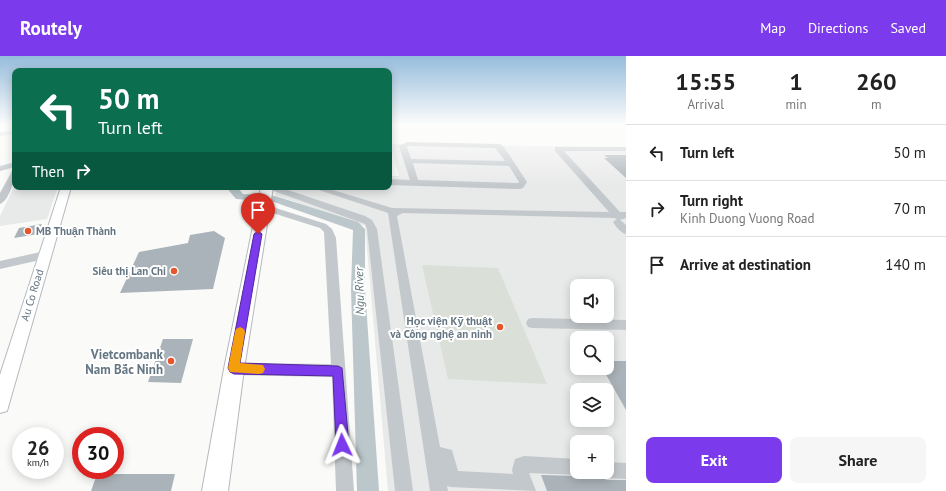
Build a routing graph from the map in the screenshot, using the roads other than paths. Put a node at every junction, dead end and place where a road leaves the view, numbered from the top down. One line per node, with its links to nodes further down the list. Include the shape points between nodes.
1 (405, 145): 4 (street)
2 (464, 145): 5 (street, via 494,146 501,149)
3 (626, 149): 16 (street, via 558,149)
4 (408, 161): 5 (street); 10 (street)
5 (511, 164): 10 (street, via 523,182 520,186)
6 (12, 165): 7 (street)
7 (0, 169)
8 (12, 179): 14 (street)
9 (392, 182): 10 (street)
10 (415, 183)
11 (65, 190): 17 (main road, Au Co Road)
12 (324, 190): 15 (street)
13 (265, 195): 21 (highway); 22 (street, via 329,231 333,250); 32 (street, via 282,190 369,222 373,236)
14 (1, 199)
15 (392, 211): 16 (street, via 405,215); 25 (street)
16 (622, 221)
17 (45, 255): 18 (street); 23 (main road, Au Co Road)
18 (0, 265)
19 (532, 323): 20 (street)
20 (626, 325)
21 (234, 368): 22 (street); 30 (highway)
22 (338, 371): 31 (street)
23 (3, 386): 24 (main road, Au Co Road)
24 (0, 404)
25 (432, 454): 29 (street, via 446,456 451,479); 33 (street)
26 (570, 467): 29 (street, via 524,464 520,470)
27 (614, 470): 28 (street)
28 (626, 471)
29 (525, 487)
30 (215, 491)
31 (345, 491)
32 (404, 491)
33 (439, 491)

